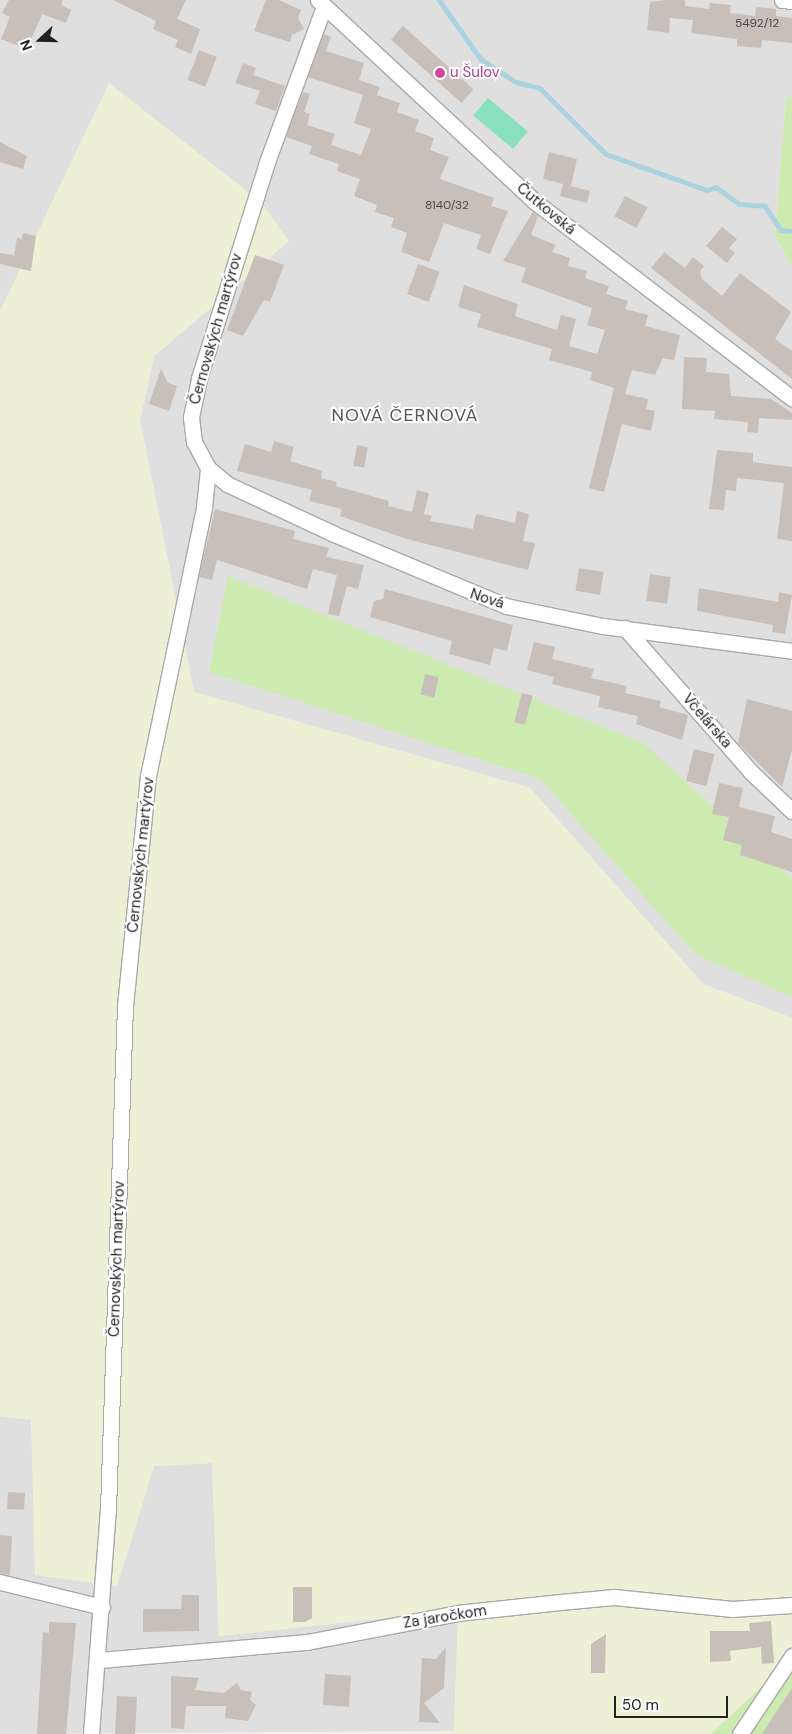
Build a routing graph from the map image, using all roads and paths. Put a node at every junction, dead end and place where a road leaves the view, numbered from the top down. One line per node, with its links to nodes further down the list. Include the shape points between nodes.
1 (782, 0): 2 (street)
2 (792, 1)
3 (321, 3): 4 (street, Čutkovská, via 534,201); 5 (street, Černovských martýrov, via 199,378 191,417 194,442)
4 (792, 398)
5 (208, 468): 6 (street, Nová, via 227,484 454,588 506,606); 11 (street, Černovských martýrov, via 189,595 148,776 125,1006)
6 (625, 628): 7 (street, Nová); 8 (street, Včelárska, via 751,772)
7 (792, 651)
8 (792, 810)
9 (0, 1582): 11 (street)
10 (792, 1604): 13 (street, Za jaročkom, via 732,1609 614,1598 569,1601 457,1613 307,1642)
11 (102, 1607): 13 (street, Černovských martýrov)
12 (792, 1656): 15 (street)
13 (100, 1660): 14 (street, Černovských martýrov)
14 (91, 1734)
15 (740, 1734)

